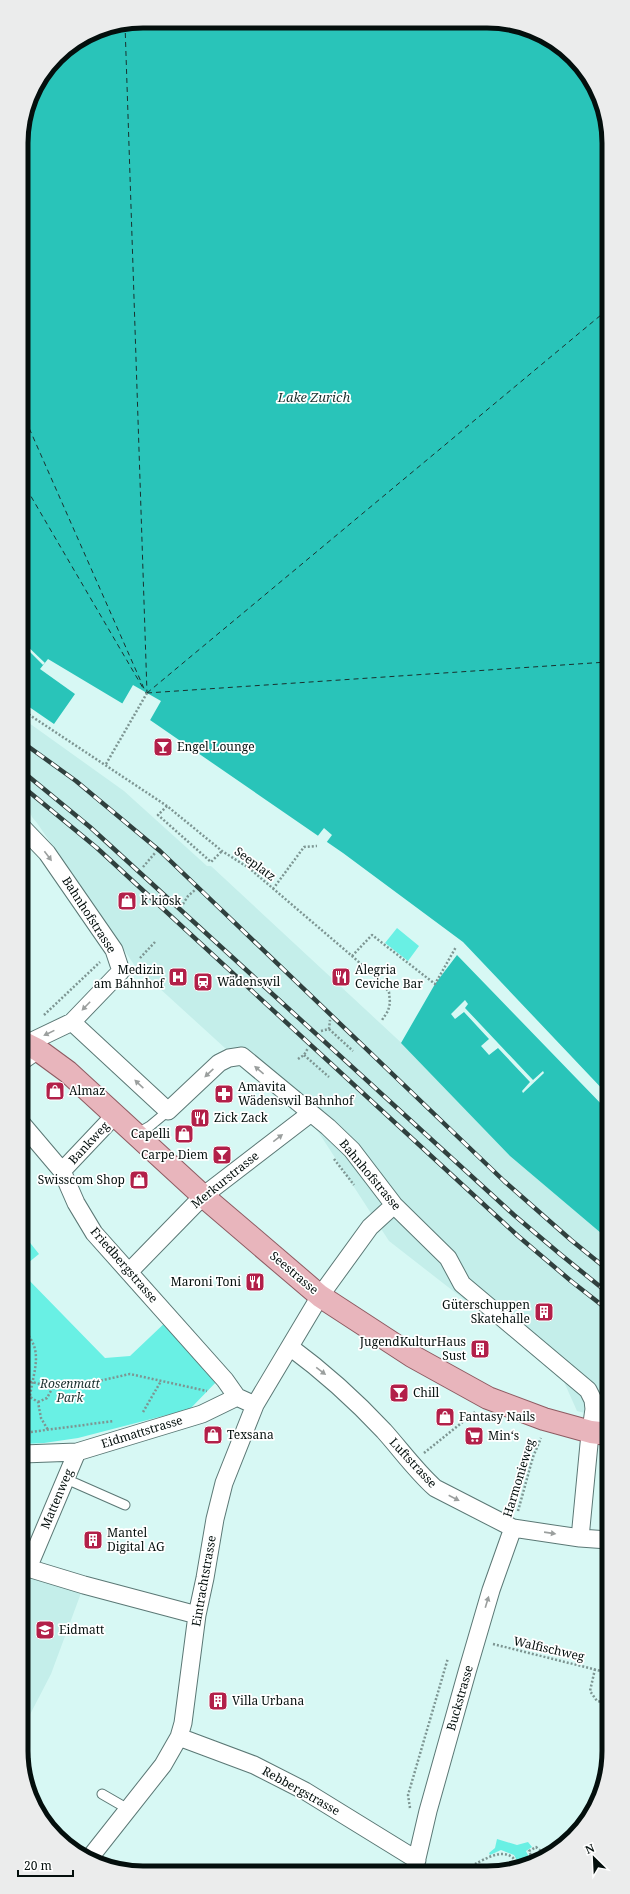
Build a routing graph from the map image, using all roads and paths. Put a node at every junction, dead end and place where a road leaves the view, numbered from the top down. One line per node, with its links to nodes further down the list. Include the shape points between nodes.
1 (147, 693): 3 (path)
2 (28, 714): 3 (path, Seeplatz)
3 (106, 764): 4 (path, Seeplatz)
4 (167, 806): 7 (path, Seeplatz); 7 (path, via 158,815 211,862)
5 (28, 833): 15 (street, Bahnhofstrasse, one-way to 15, via 47,853)
6 (317, 846): 10 (path, via 304,847)
7 (222, 851): 10 (path, Seeplatz, via 249,868)
8 (155, 853): 9 (path)
9 (143, 867)
10 (274, 889): 16 (path, Seeplatz)
11 (195, 890): 12 (path)
12 (183, 904)
13 (155, 942): 17 (path)
14 (456, 947): 16 (path, via 436,984 372,935)
15 (114, 950): 18 (path); 21 (street, Bahnhofstrasse, one-way to 21, via 121,971)
16 (352, 956): 20 (path, Seeplatz, via 389,992 390,1003)
17 (140, 958)
18 (43, 1016)
19 (330, 1020): 22 (path)
20 (382, 1020)
21 (72, 1022): 24 (street, Bahnhofstrasse, one-way to 24); 31 (street, one-way to 21)
22 (329, 1029): 23 (path); 27 (path)
23 (321, 1031)
24 (28, 1048)
25 (308, 1048): 28 (path)
26 (28, 1050): 33 (main road, Seestrasse, via 68,1072)
27 (353, 1051)
28 (304, 1055): 29 (path); 30 (path)
29 (298, 1059)
30 (329, 1077)
31 (168, 1111): 32 (street, Bahnhofstrasse, one-way to 31, via 242,1056 219,1063); 35 (lane)
32 (311, 1113): 37 (street, Merkurstrasse, one-way to 32); 38 (street, Bahnhofstrasse, via 352,1150)
33 (115, 1115): 35 (main road, Seestrasse); 36 (street, Bankweg)
34 (28, 1132): 36 (street, Friedbergstrasse)
35 (136, 1134): 37 (main road, Seestrasse)
36 (62, 1171): 39 (street, Friedbergstrasse, via 76,1203 94,1233)
37 (203, 1196): 39 (street, Merkurstrasse); 40 (main road, Seestrasse)
38 (394, 1206): 40 (street, Eintrachtstrasse, via 370,1227); 56 (street, Bahnhofstrasse, via 448,1258 462,1284 588,1390 593,1400)
39 (129, 1272): 47 (street, Friedbergstrasse, via 225,1380)
40 (320, 1296): 42 (street, Eintrachtstrasse); 56 (main road, Seestrasse, via 412,1356 482,1395 544,1419)
41 (28, 1336): 45 (path, via 36,1346 36,1370)
42 (290, 1347): 49 (street, Eintrachtstrasse); 59 (street, Luftstrasse, one-way to 59, via 348,1394)
43 (28, 1380): 45 (path)
44 (161, 1381): 46 (path, via 130,1374); 47 (path); 51 (path, via 145,1412)
45 (32, 1382): 46 (path); 48 (path, via 30,1397)
46 (53, 1387): 48 (path, via 47,1398)
47 (237, 1397): 49 (street); 57 (street, Eidmattstrasse, via 202,1414)
48 (38, 1402): 53 (path, via 41,1418)
49 (255, 1405): 65 (street, Eintrachtstrasse, via 224,1483)
50 (479, 1409): 59 (path)
51 (138, 1414)
52 (117, 1420): 53 (path)
53 (48, 1430): 54 (path)
54 (28, 1432)
55 (540, 1433): 62 (path, Harmonieweg, via 541,1440 533,1457)
56 (600, 1433): 63 (street, Bahnhofstrasse)
57 (77, 1452): 58 (street, Eidmattstrasse); 60 (street, Mattenweg)
58 (28, 1454)
59 (411, 1463): 62 (street, Luftstrasse, one-way to 62, via 435,1488)
60 (66, 1479): 61 (lane); 65 (street, Mattenweg, via 28,1568)
61 (125, 1506)
62 (513, 1528): 63 (street, Luftstrasse, one-way to 63); 76 (street, Buckstrasse, one-way to 62, via 491,1590)
63 (580, 1538): 64 (street, Luftstrasse)
64 (602, 1540)
65 (197, 1615): 71 (street, Eintrachtstrasse)
66 (491, 1643): 68 (path, Walfischweg)
67 (448, 1658): 76 (path, via 408,1795 413,1821)
68 (595, 1669): 69 (path, Walfischweg); 70 (path, via 590,1691 597,1701)
69 (602, 1671)
70 (602, 1702)
71 (179, 1737): 75 (street, Eintrachtstrasse, via 163,1765); 82 (street, Rebbergstrasse, via 254,1765 305,1791)
72 (31, 1757): 73 (path)
73 (29, 1759)
74 (102, 1794): 75 (lane)
75 (128, 1809): 78 (street, Eintrachtstrasse)
76 (425, 1825): 82 (street, Buckstrasse)
77 (552, 1845): 79 (path, via 541,1851 536,1847 529,1851)
78 (93, 1854)
79 (532, 1857)
80 (515, 1862): 81 (path, via 512,1857 504,1854)
81 (475, 1864)
82 (415, 1865)

